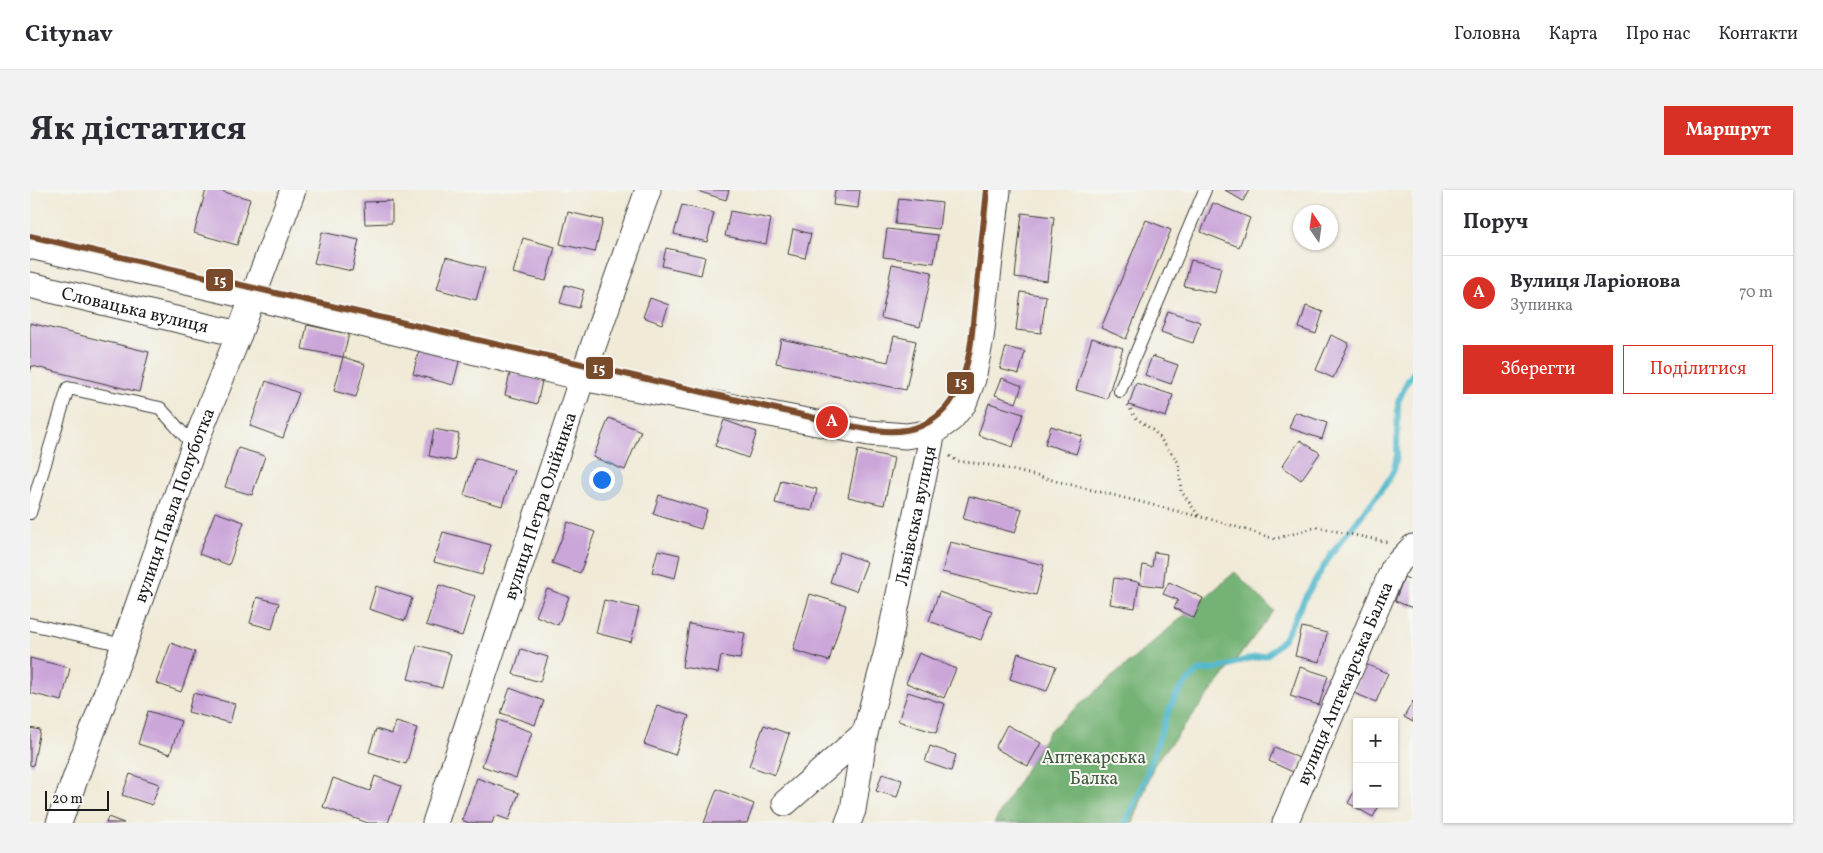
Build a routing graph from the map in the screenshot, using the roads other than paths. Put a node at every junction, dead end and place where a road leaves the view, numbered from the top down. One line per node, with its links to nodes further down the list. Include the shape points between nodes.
1 (293, 190): 7 (street, вулиця Павла Полуботка)
2 (648, 190): 9 (street, вулиця Петра Олійника)
3 (998, 190): 11 (street, Львівська вулиця, via 981,338 973,378 964,403 951,419)
4 (1205, 190): 10 (lane)
5 (30, 246): 7 (street)
6 (30, 285): 8 (street, Словацька вулиця)
7 (252, 297): 8 (street, вулиця Павла Полуботка); 9 (street)
8 (239, 334): 12 (street, вулиця Павла Полуботка)
9 (582, 378): 11 (street, via 869,433 906,436); 20 (street, вулиця Петра Олійника)
10 (1120, 391)
11 (933, 432): 17 (street, Львівська вулиця, via 887,651)
12 (194, 446): 13 (lane, via 160,408 68,388); 16 (street, вулиця Павла Полуботка)
13 (30, 513)
14 (1413, 546): 22 (street, вулиця Аптекарська Балка, via 1394,567)
15 (30, 624): 16 (lane)
16 (124, 645): 19 (street, вулиця Павла Полуботка)
17 (865, 733): 18 (street); 21 (street, Львівська вулиця, via 853,810)
18 (785, 802)
19 (59, 823)
20 (435, 823)
21 (848, 823)
22 (1285, 823)

